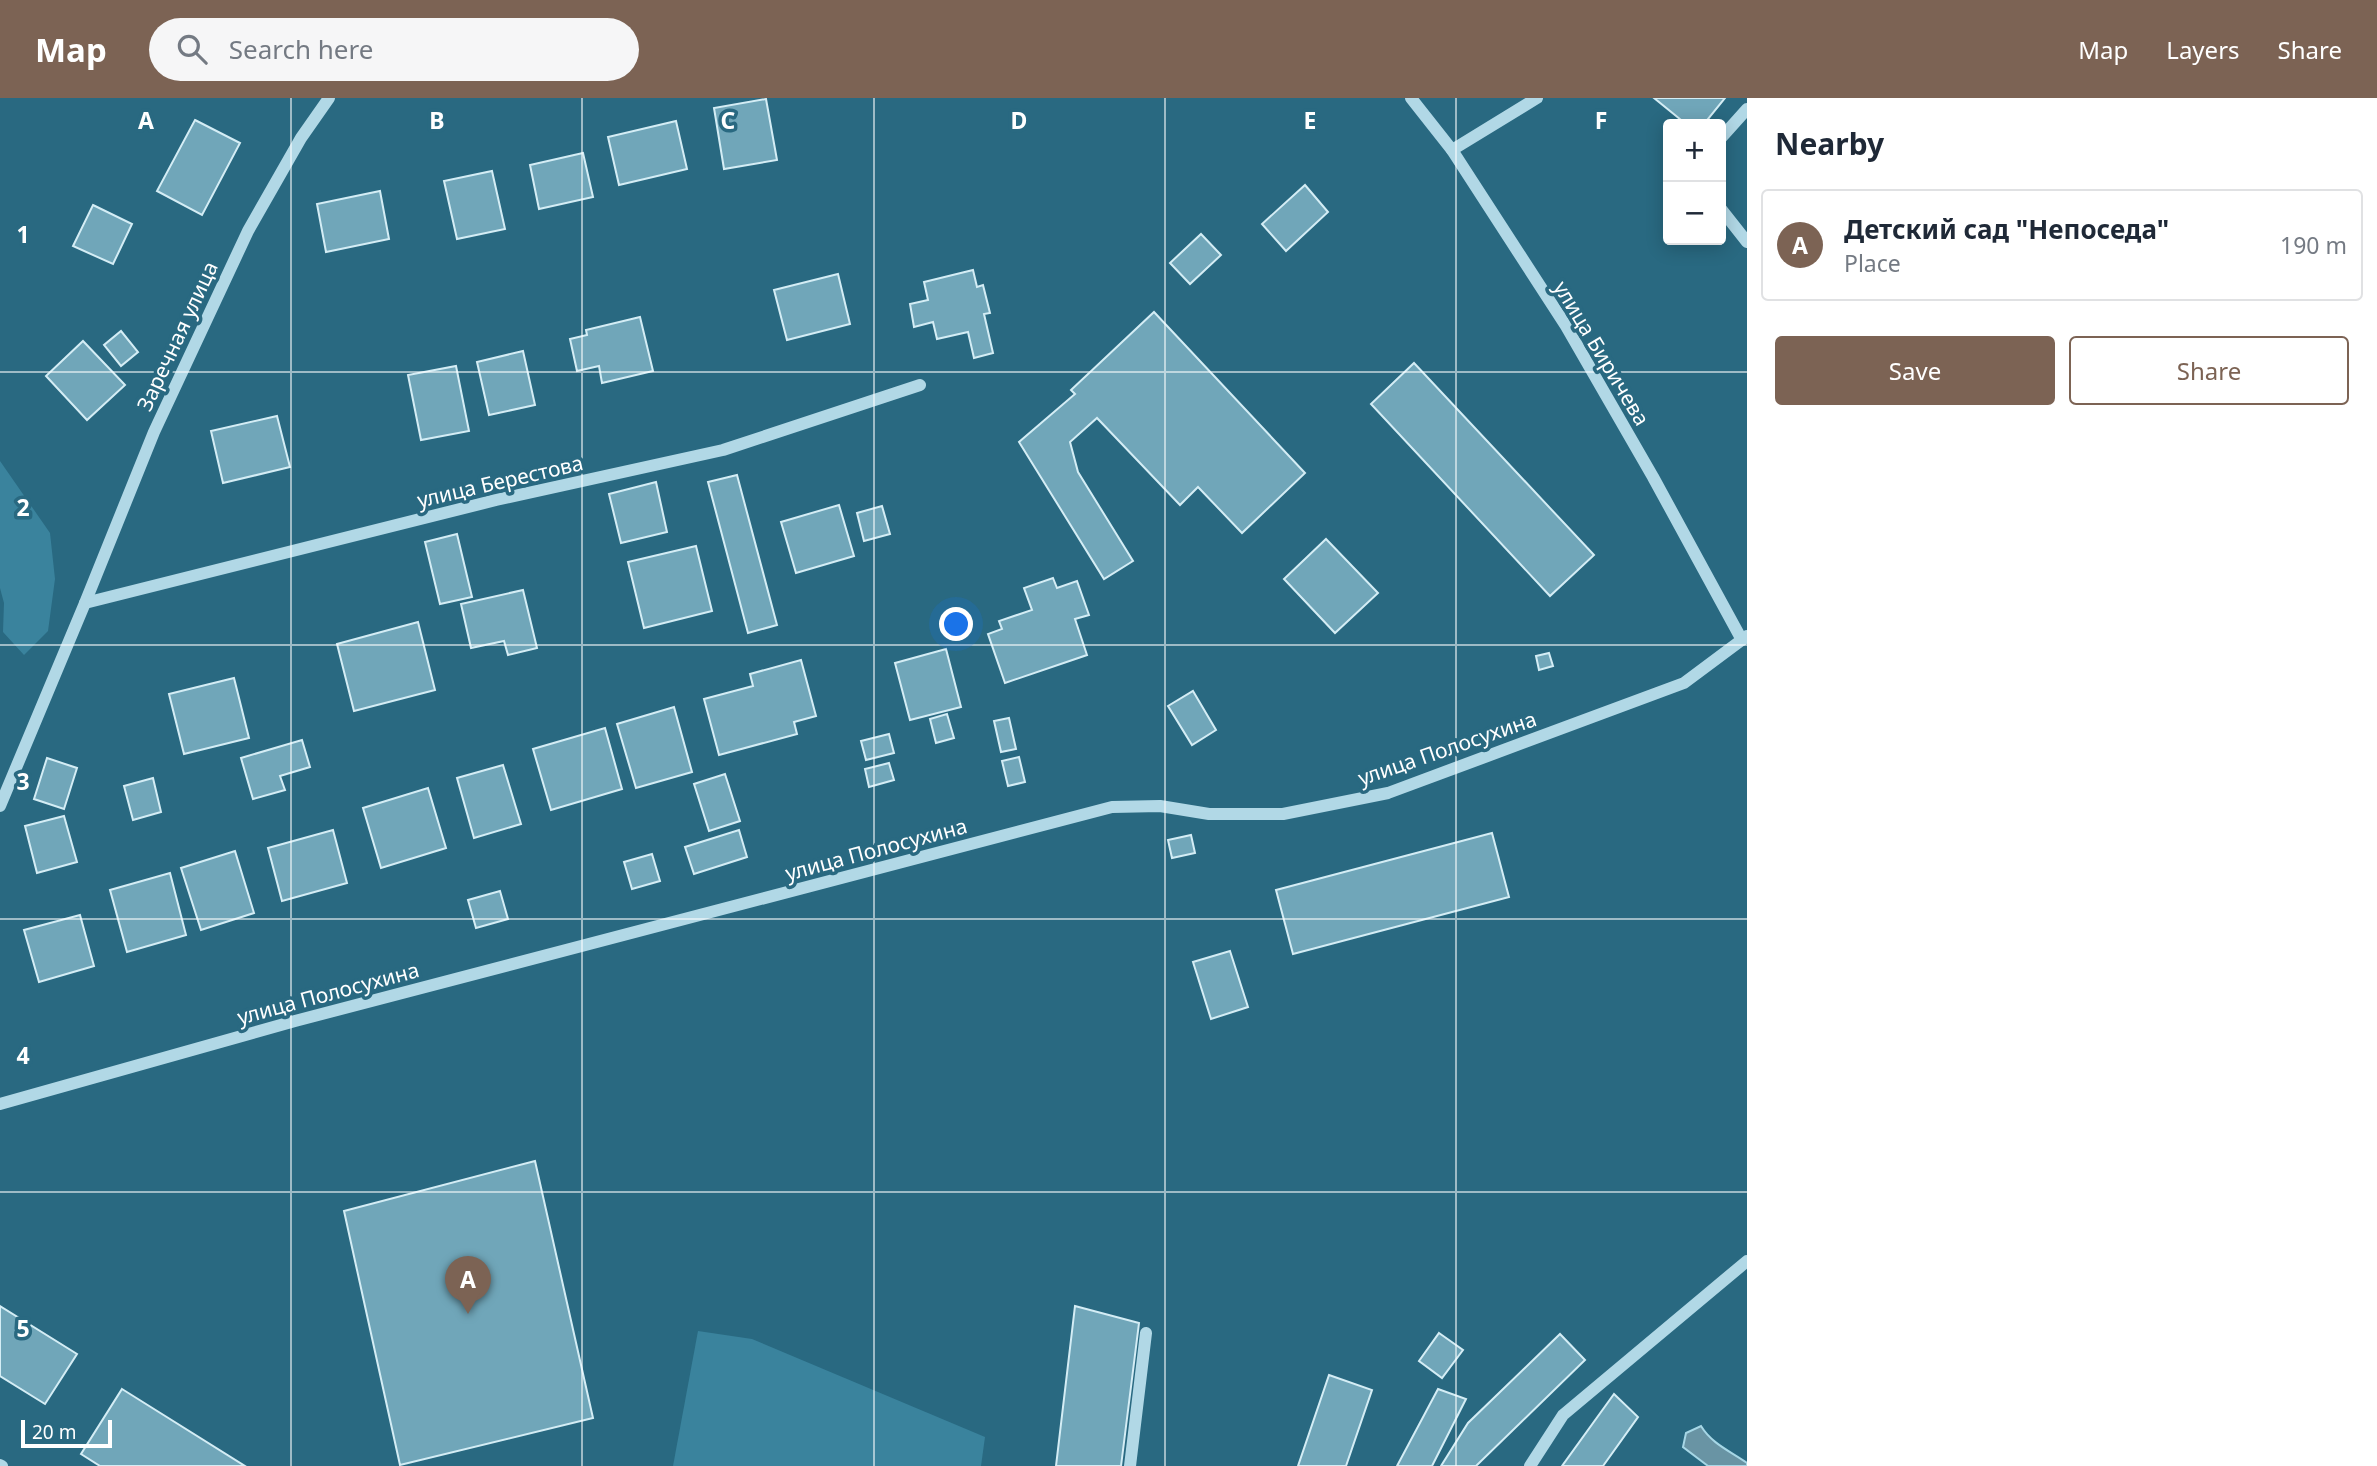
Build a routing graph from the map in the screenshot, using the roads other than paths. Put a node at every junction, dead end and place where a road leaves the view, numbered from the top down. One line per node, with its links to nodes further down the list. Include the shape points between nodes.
1 (329, 98): 10 (street, Заречная улица, via 248,231 154,432)
2 (1411, 98): 6 (street, улица Биричева)
3 (1537, 98): 6 (street)
4 (1747, 110): 5 (street)
5 (1726, 133)
6 (1452, 149): 11 (street, улица Биричева, via 1573,338)
7 (1726, 215): 8 (street)
8 (1747, 242)
9 (920, 385): 10 (street, улица Берестова, via 723,450 496,500)
10 (85, 603): 12 (street)
11 (1744, 638): 13 (street, улица Полосухина, via 1684,683 1388,793 1283,814 1112,807 295,1021)
12 (0, 806)
13 (0, 1104)
14 (1747, 1261): 17 (street, via 1563,1415)
15 (1146, 1333): 16 (street)
16 (1130, 1466)
17 (1531, 1466)

